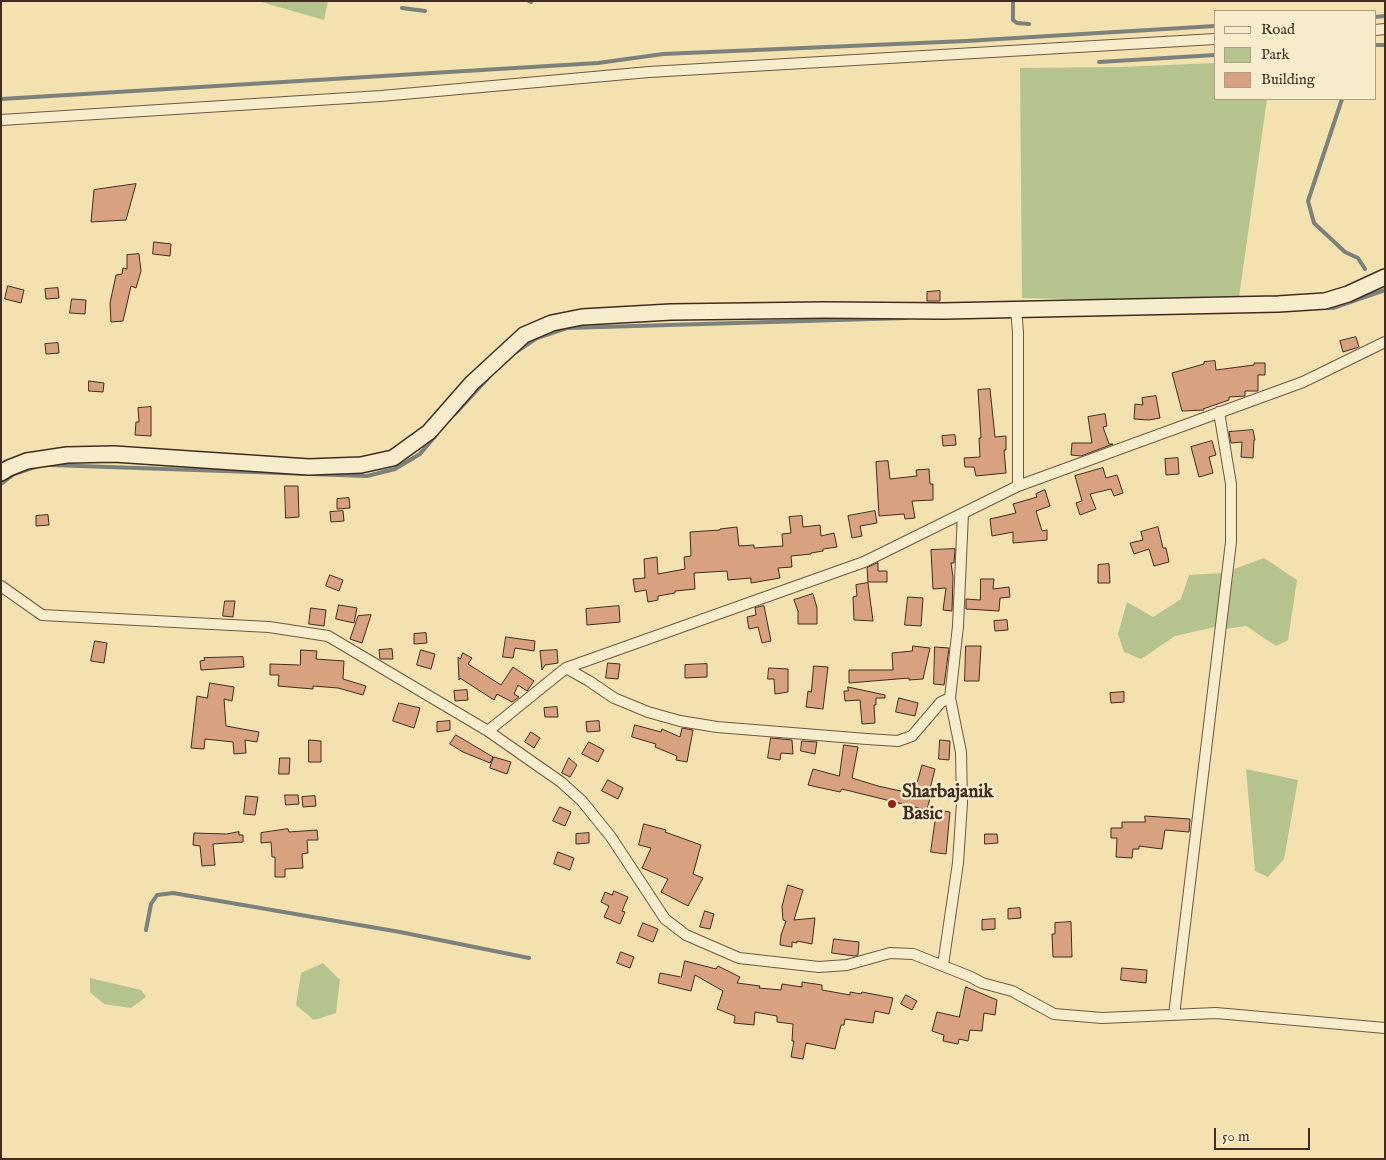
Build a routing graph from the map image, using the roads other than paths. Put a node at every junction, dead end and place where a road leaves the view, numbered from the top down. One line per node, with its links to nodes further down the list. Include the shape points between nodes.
1 (1214, 39): 2 (street, via 649,72 381,96)
2 (1, 120)
3 (1385, 277): 4 (street, via 1325,301)
4 (1016, 309): 7 (street, via 671,312 582,317 552,323 524,335 472,383 429,432 394,458 361,465 309,467 114,454 67,455 27,461); 8 (street)
5 (1385, 342): 6 (street, via 1302,382)
6 (1218, 412): 8 (street); 15 (street, via 1231,484 1231,542)
7 (1, 473)
8 (1018, 486): 9 (street)
9 (963, 513): 11 (street, via 864,562); 12 (street, via 958,626)
10 (1, 586): 13 (street, via 42,615 269,628 328,636)
11 (566, 668): 12 (street, via 614,698 680,721 867,739 898,741 912,736 941,702); 13 (street)
12 (950, 698): 14 (street, via 963,779 958,863)
13 (488, 731): 14 (street, via 561,782 582,802 612,837 665,919 686,935 739,958 768,962 819,967 847,965 890,953 913,954)
14 (943, 965): 15 (street, via 982,983 1012,991 1054,1014 1102,1018)
15 (1174, 1015): 16 (street, via 1216,1013)
16 (1385, 1028)

